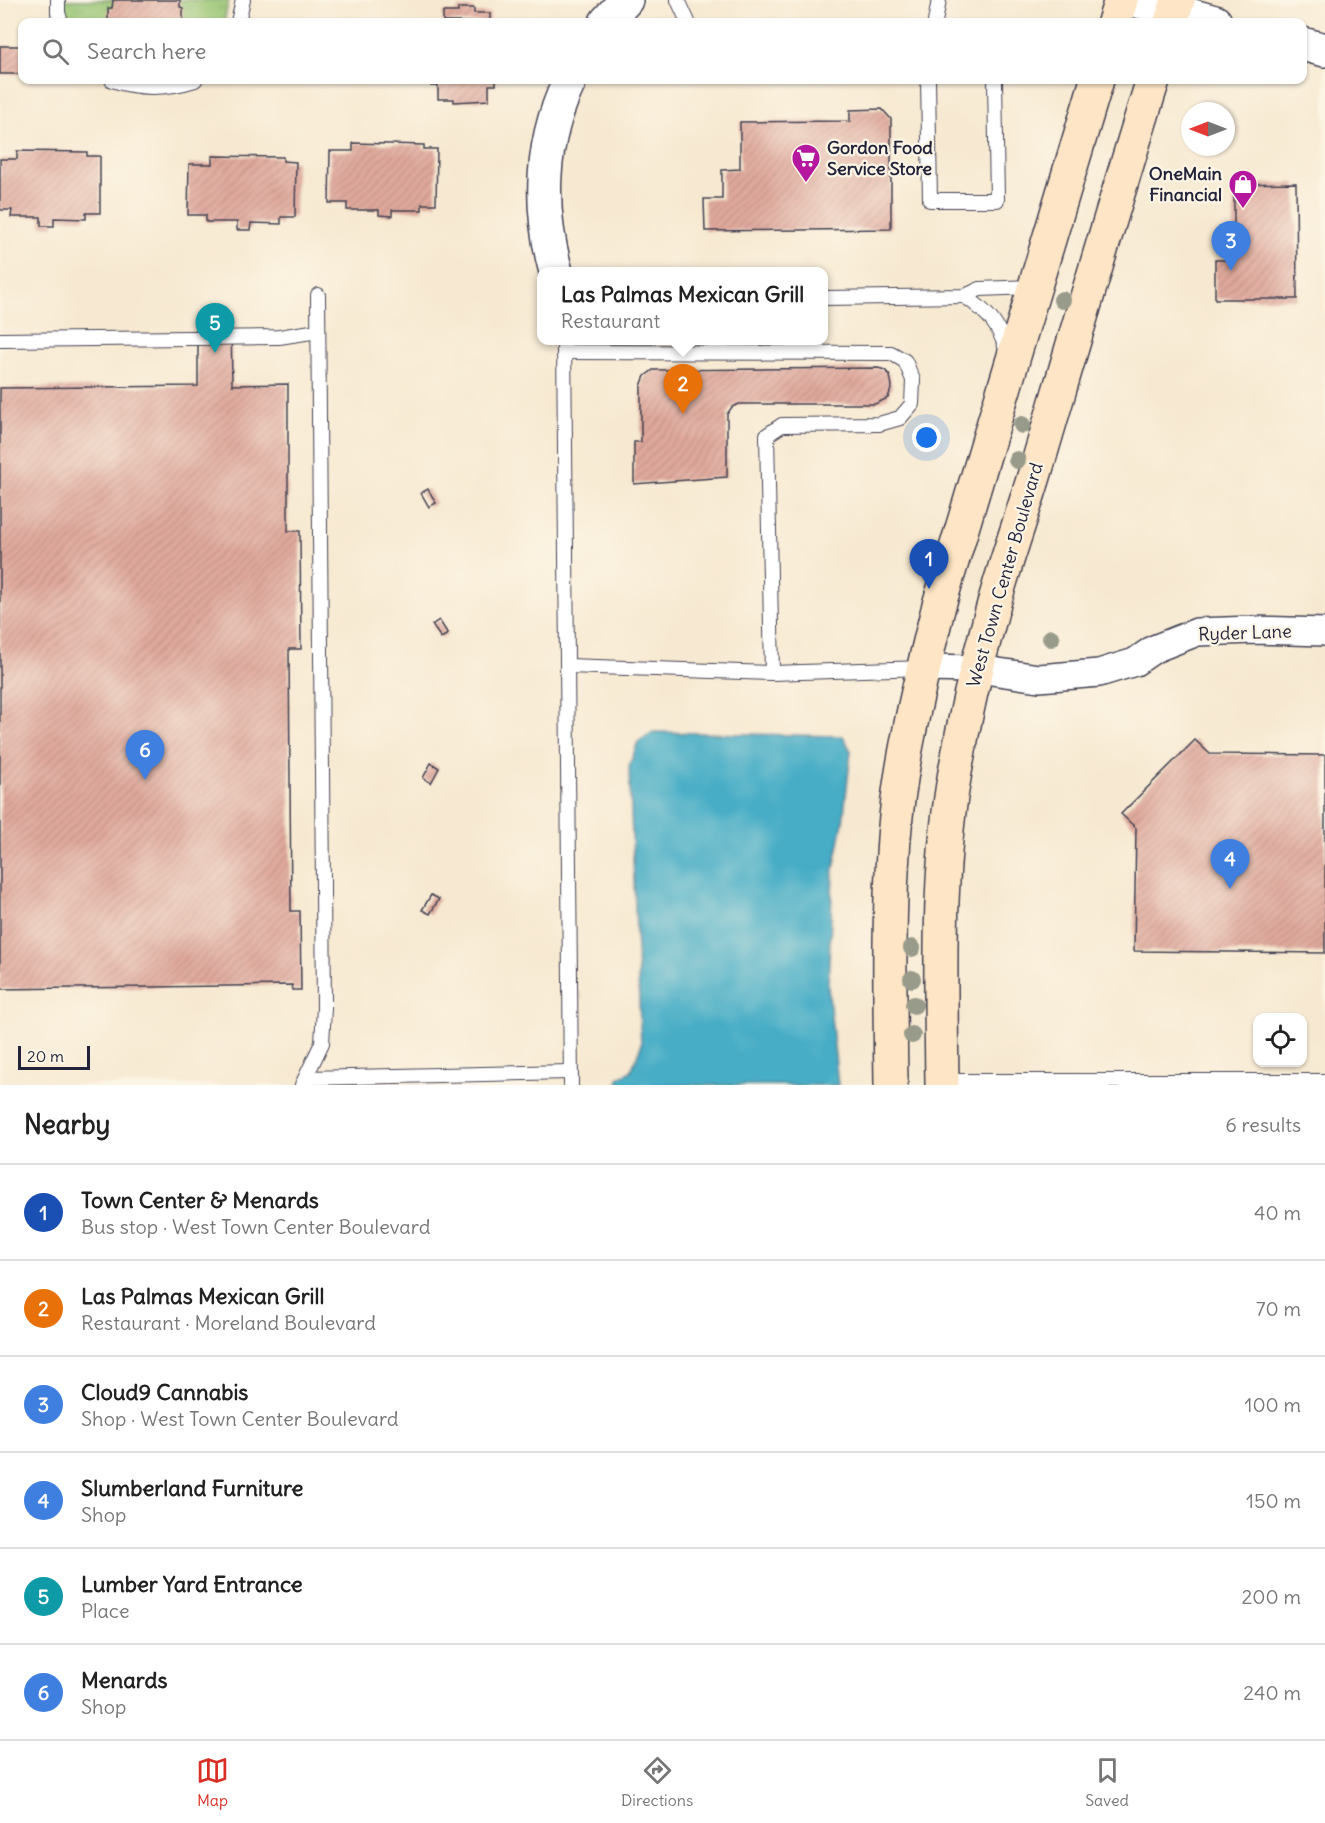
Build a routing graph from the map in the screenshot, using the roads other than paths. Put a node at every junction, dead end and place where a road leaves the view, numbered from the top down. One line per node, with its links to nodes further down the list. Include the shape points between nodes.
1 (58, 0): 9 (lane)
2 (243, 0): 10 (lane)
3 (626, 0): 11 (street)
4 (678, 0): 12 (lane)
5 (939, 0): 13 (lane)
6 (1121, 0): 14 (main road)
7 (1134, 0): 8 (street)
8 (1174, 12): 15 (street)
9 (60, 18)
10 (239, 18)
11 (610, 18)
12 (686, 18)
13 (936, 18)
14 (1115, 18)
15 (1199, 18)
16 (1307, 45): 17 (street)
17 (1325, 50)
18 (129, 84): 19 (lane)
19 (182, 84)
20 (568, 84): 25 (street, via 550,132 544,170 548,236)
21 (928, 84): 22 (lane, via 930,200 997,200)
22 (994, 84)
23 (1096, 84): 26 (main road)
24 (1153, 84): 37 (main road, West Town Center Boulevard, via 1116,195)
25 (555, 267)
26 (1035, 287): 28 (lane, via 980,289); 33 (main road)
27 (318, 295): 30 (lane)
28 (965, 296): 29 (lane); 33 (lane, via 999,329)
29 (828, 298)
30 (318, 331): 31 (lane, via 279,337); 40 (lane, via 324,1008 322,1042)
31 (0, 340)
32 (564, 346): 35 (lane); 38 (lane, via 891,353 905,361 913,380 912,405 900,418 879,424 782,425 767,435)
33 (1011, 368): 36 (main road)
34 (1325, 632): 37 (street, Ryder Lane, via 1197,632 1155,649 1136,662 1099,673 1039,678)
35 (568, 666): 38 (lane); 39 (lane)
36 (923, 668): 37 (street, Ryder Lane); 38 (lane); 43 (main road, via 901,776 894,837 889,929)
37 (978, 669): 42 (main road, West Town Center Boulevard, via 953,786 946,842 941,931)
38 (772, 673)
39 (570, 1078): 40 (lane)
40 (304, 1081)
41 (1325, 1081): 42 (lane)
42 (942, 1083)
43 (891, 1085)

